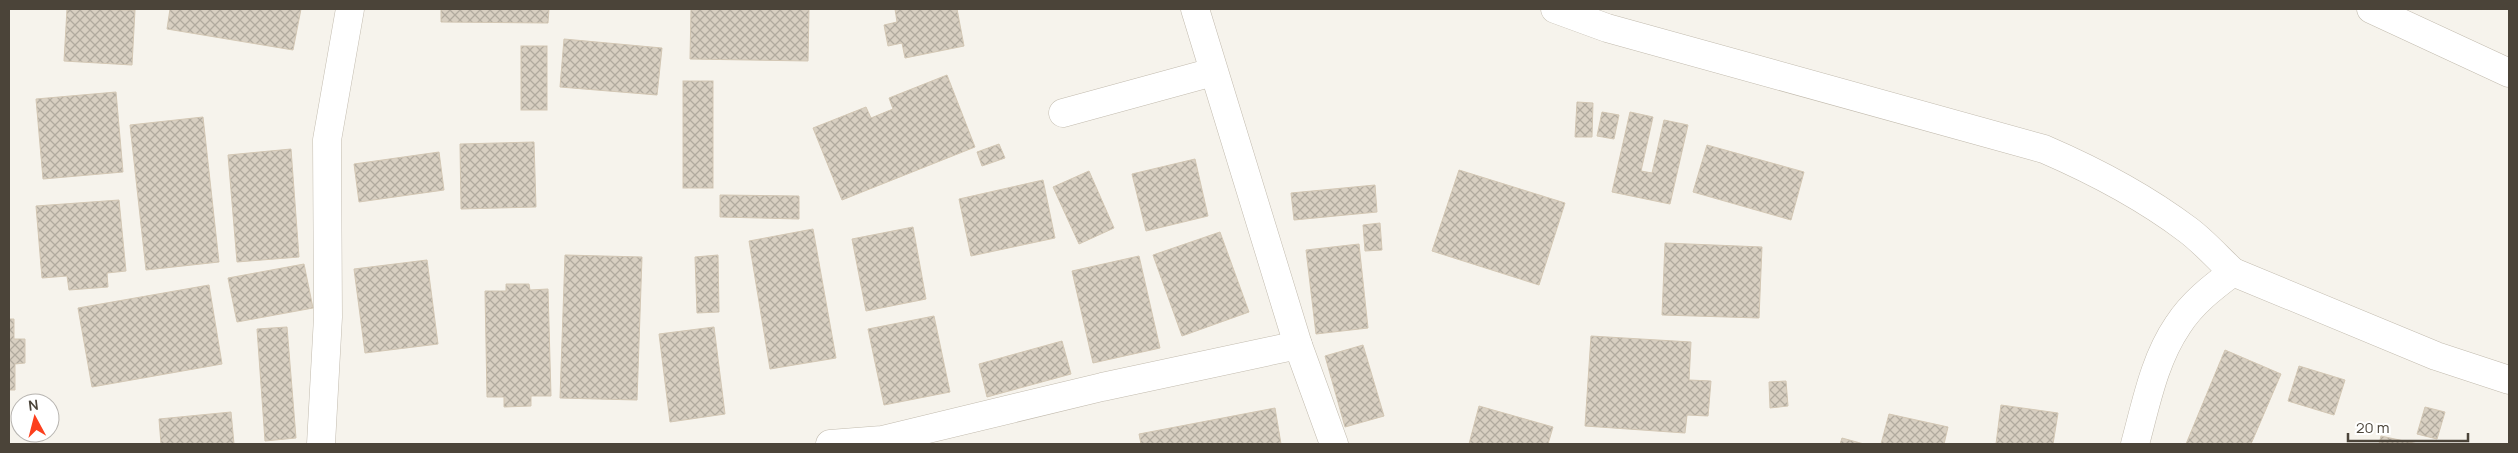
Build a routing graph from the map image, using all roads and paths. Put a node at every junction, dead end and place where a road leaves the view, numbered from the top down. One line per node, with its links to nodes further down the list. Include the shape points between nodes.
1 (350, 9): 11 (street, via 327,140 328,317)
2 (1195, 9): 5 (street)
3 (1555, 9): 8 (street, via 1607,28 2044,149 2105,177 2144,200 2189,231)
4 (2371, 9): 6 (street)
5 (1213, 72): 7 (street); 9 (street)
6 (2509, 73)
7 (1064, 113)
8 (2233, 272): 10 (street, via 2436,356); 14 (street, via 2204,294 2178,325 2154,374)
9 (1298, 345): 12 (street, via 1102,387 882,440); 13 (street)
10 (2509, 380)
11 (321, 444)
12 (830, 444)
13 (1334, 444)
14 (2135, 444)

